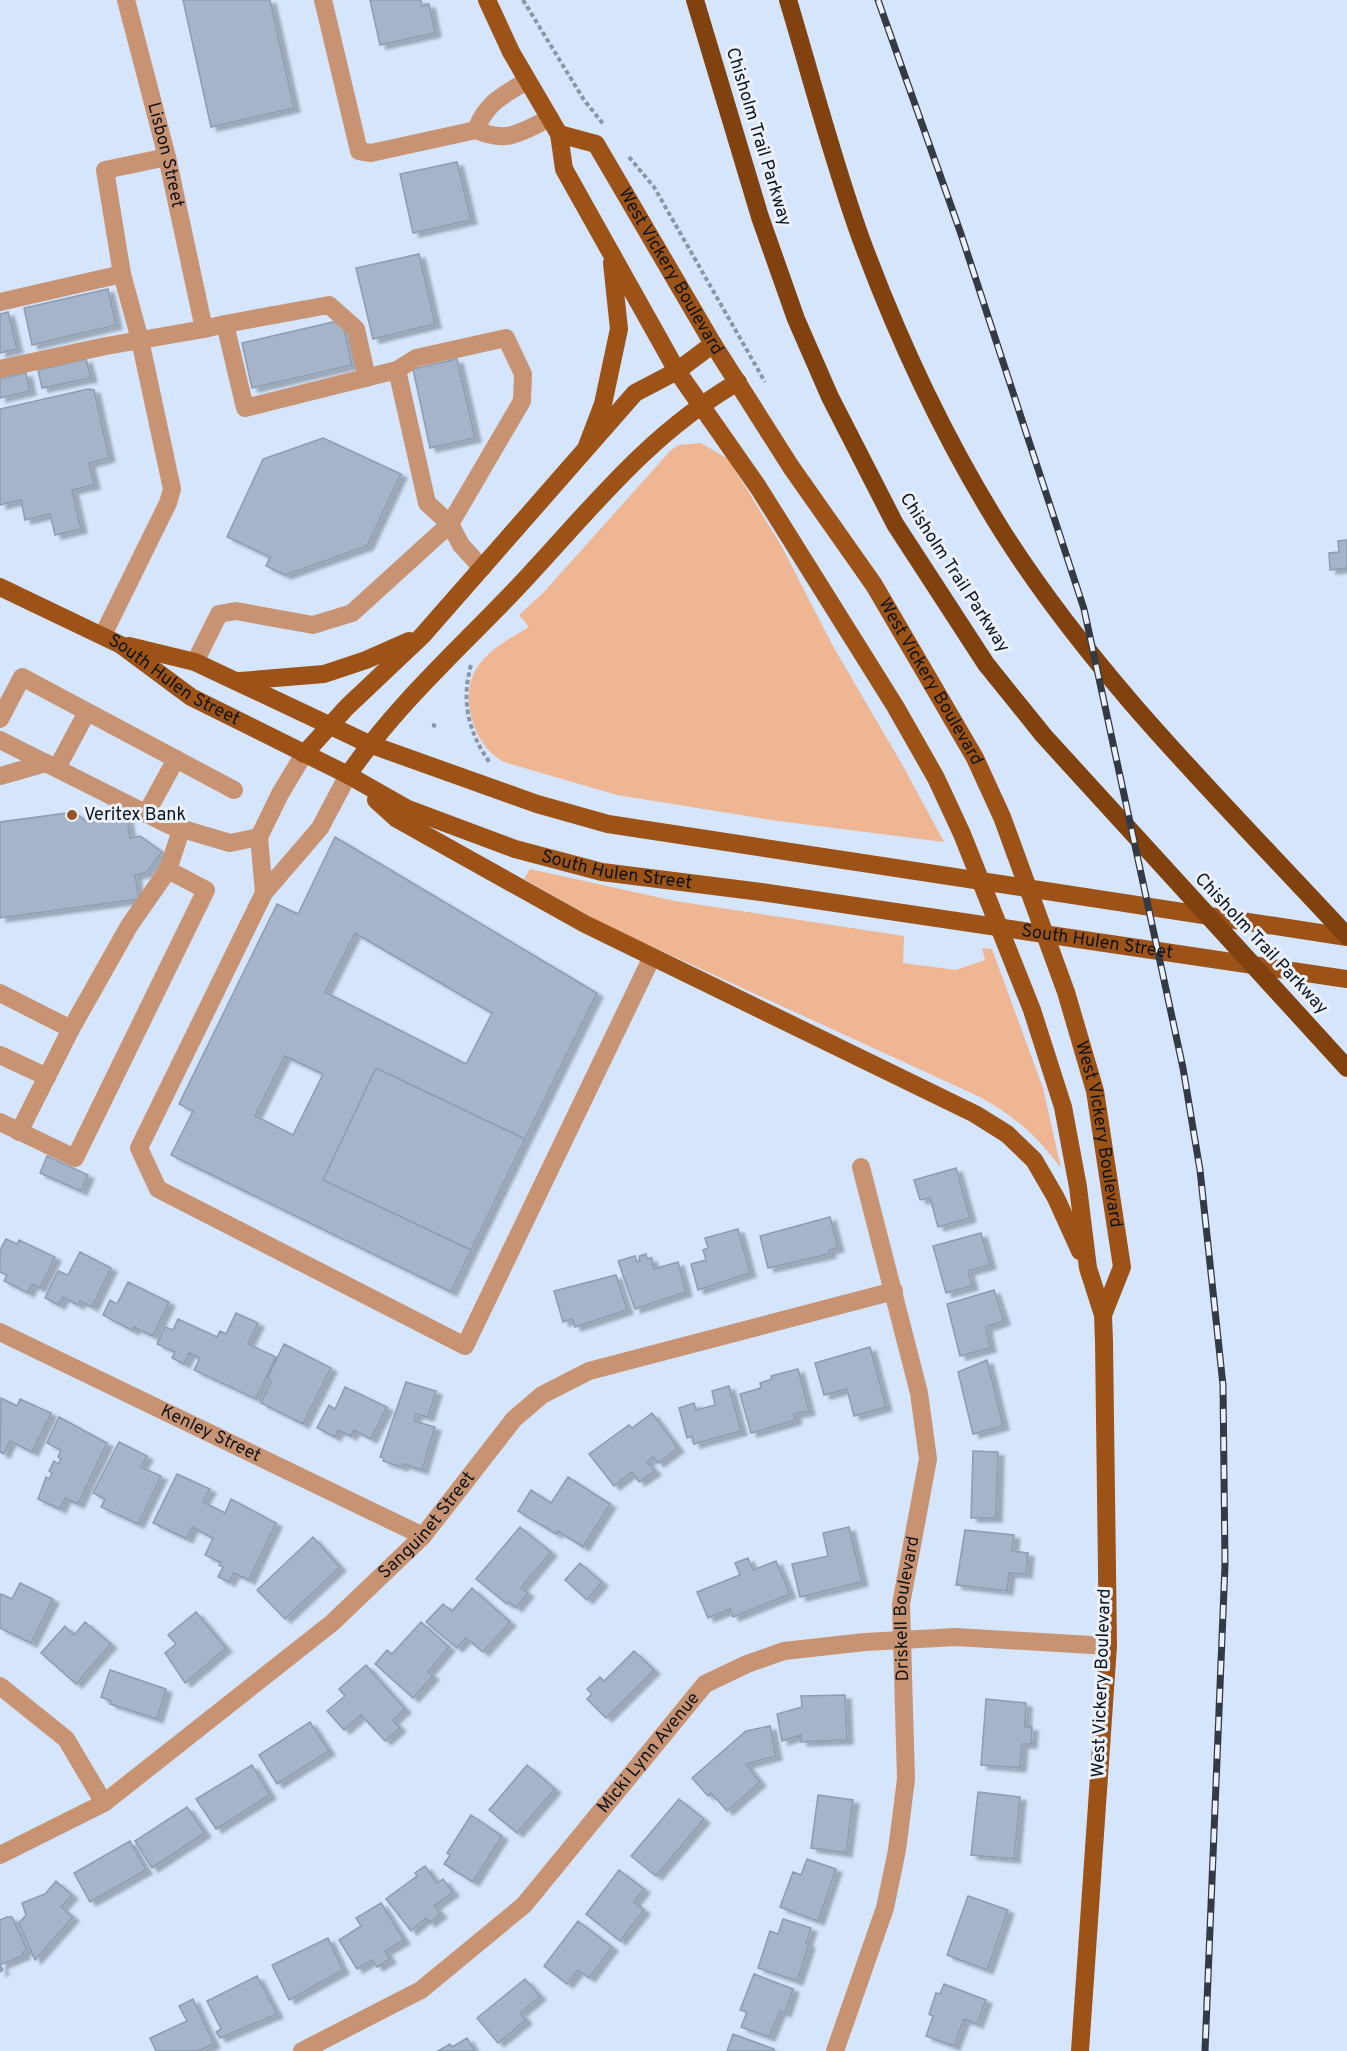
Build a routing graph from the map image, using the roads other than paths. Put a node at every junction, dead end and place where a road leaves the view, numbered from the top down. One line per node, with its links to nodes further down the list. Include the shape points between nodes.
1 (126, 0): 10 (street, Lisbon Street)
2 (323, 0): 8 (street, via 359,151 370,153)
3 (487, 0): 6 (main road, West Vickery Boulevard)
4 (695, 0): 55 (highway, Chisholm Trail Parkway, via 777,268 814,362 895,524 986,664 1078,775)
5 (788, 0): 49 (highway, via 861,238 892,318 974,485 1070,628 1147,719)
6 (527, 81): 7 (main road, West Vickery Boulevard); 8 (street, via 490,104)
7 (550, 117): 8 (street, via 510,137 494,137); 9 (main road, West Vickery Boulevard)
8 (476, 130)
9 (559, 134): 11 (main road, West Vickery Boulevard, via 564,169); 17 (main road, West Vickery Boulevard, via 596,144)
10 (167, 157): 12 (street, via 105,170); 14 (street, Lisbon Street)
11 (611, 255): 20 (main road, West Vickery Boulevard); 24 (main road, via 619,329 605,396)
12 (122, 274): 13 (street); 16 (street)
13 (0, 302)
14 (203, 321): 15 (street); 16 (street)
15 (225, 324): 21 (street, via 329,305 356,329); 21 (street, via 245,408)
16 (140, 340): 18 (street); 28 (street, via 172,489)
17 (713, 345): 20 (main road); 22 (main road, West Vickery Boulevard)
18 (0, 369)
19 (398, 370): 21 (street); 25 (street, via 427,502); 25 (street, via 416,358 506,338 522,374 522,401)
20 (677, 371): 23 (main road, West Vickery Boulevard); 24 (main road, via 635,393)
21 (367, 378)
22 (738, 382): 23 (main road); 62 (main road, West Vickery Boulevard, via 791,467 874,585 975,758 1002,817 1066,992 1095,1091 1122,1266)
23 (700, 404): 37 (main road, via 623,471 516,589 395,711); 60 (main road, West Vickery Boulevard, via 842,618 936,778 962,834 1032,1010 1063,1107)
24 (585, 453): 26 (main road)
25 (450, 524): 26 (street, via 461,545); 31 (street, via 352,614 313,625 236,611 219,614)
26 (482, 568): 29 (main road)
27 (1, 590): 28 (main road)
28 (103, 635): 30 (main road)
29 (422, 636): 32 (main road, via 324,674); 35 (main road)
30 (121, 645): 31 (main road, South Hulen Street); 38 (main road, South Hulen Street, via 191,697)
31 (195, 662): 32 (main road, South Hulen Street)
32 (237, 682): 35 (main road, South Hulen Street)
33 (87, 712): 34 (street, via 22,677); 39 (street); 40 (street)
34 (0, 720)
35 (329, 726): 37 (main road, South Hulen Street); 38 (main road)
36 (0, 740): 40 (street)
37 (369, 744): 41 (main road); 49 (main road, South Hulen Street, via 537,804 608,824)
38 (304, 754): 41 (main road, South Hulen Street); 46 (street)
39 (176, 759): 43 (street); 44 (street)
40 (51, 766): 42 (street); 44 (street)
41 (348, 775): 48 (street, via 320,828); 50 (main road, via 397,819); 51 (main road, South Hulen Street, via 434,820 515,849 602,872)
42 (0, 776)
43 (234, 790)
44 (146, 814): 45 (street)
45 (182, 827): 46 (street, via 231,843); 47 (street)
46 (259, 837): 48 (street)
47 (168, 870): 53 (street, via 129,926); 58 (street, via 206,890 75,1158)
48 (264, 893): 50 (street, via 139,1148 158,1189 465,1346)
49 (1347, 936)
50 (652, 957): 60 (main road, via 948,1100 1007,1134 1034,1160)
51 (1347, 980)
52 (0, 993): 53 (street)
53 (71, 1029): 56 (street)
54 (0, 1055): 56 (street)
55 (1347, 1068)
56 (47, 1077): 58 (street)
57 (0, 1122): 58 (street)
58 (20, 1132)
59 (861, 1167): 61 (street, Driskell Boulevard)
60 (1088, 1268): 62 (main road, West Vickery Boulevard)
61 (894, 1291): 64 (street, Sanguinet Street, via 589,1371 542,1395 514,1419); 65 (street, Driskell Boulevard, via 919,1393 928,1459 901,1604)
62 (1103, 1315): 66 (main road, West Vickery Boulevard)
63 (0, 1332): 64 (street, Kenley Street)
64 (423, 1536): 68 (street, Sanguinet Street, via 332,1623)
65 (904, 1640): 66 (street, Micki Lynn Avenue, via 956,1637); 70 (street, Micki Lynn Avenue, via 784,1652 705,1684 524,1905 421,1990); 71 (street, Driskell Boulevard, via 906,1779 897,1850 885,1908)
66 (1108, 1646): 72 (main road, West Vickery Boulevard)
67 (0, 1686): 68 (street, via 66,1739)
68 (104, 1803): 69 (street, Sanguinet Street)
69 (0, 1855)
70 (302, 2051)
71 (835, 2051)
72 (1080, 2051)

